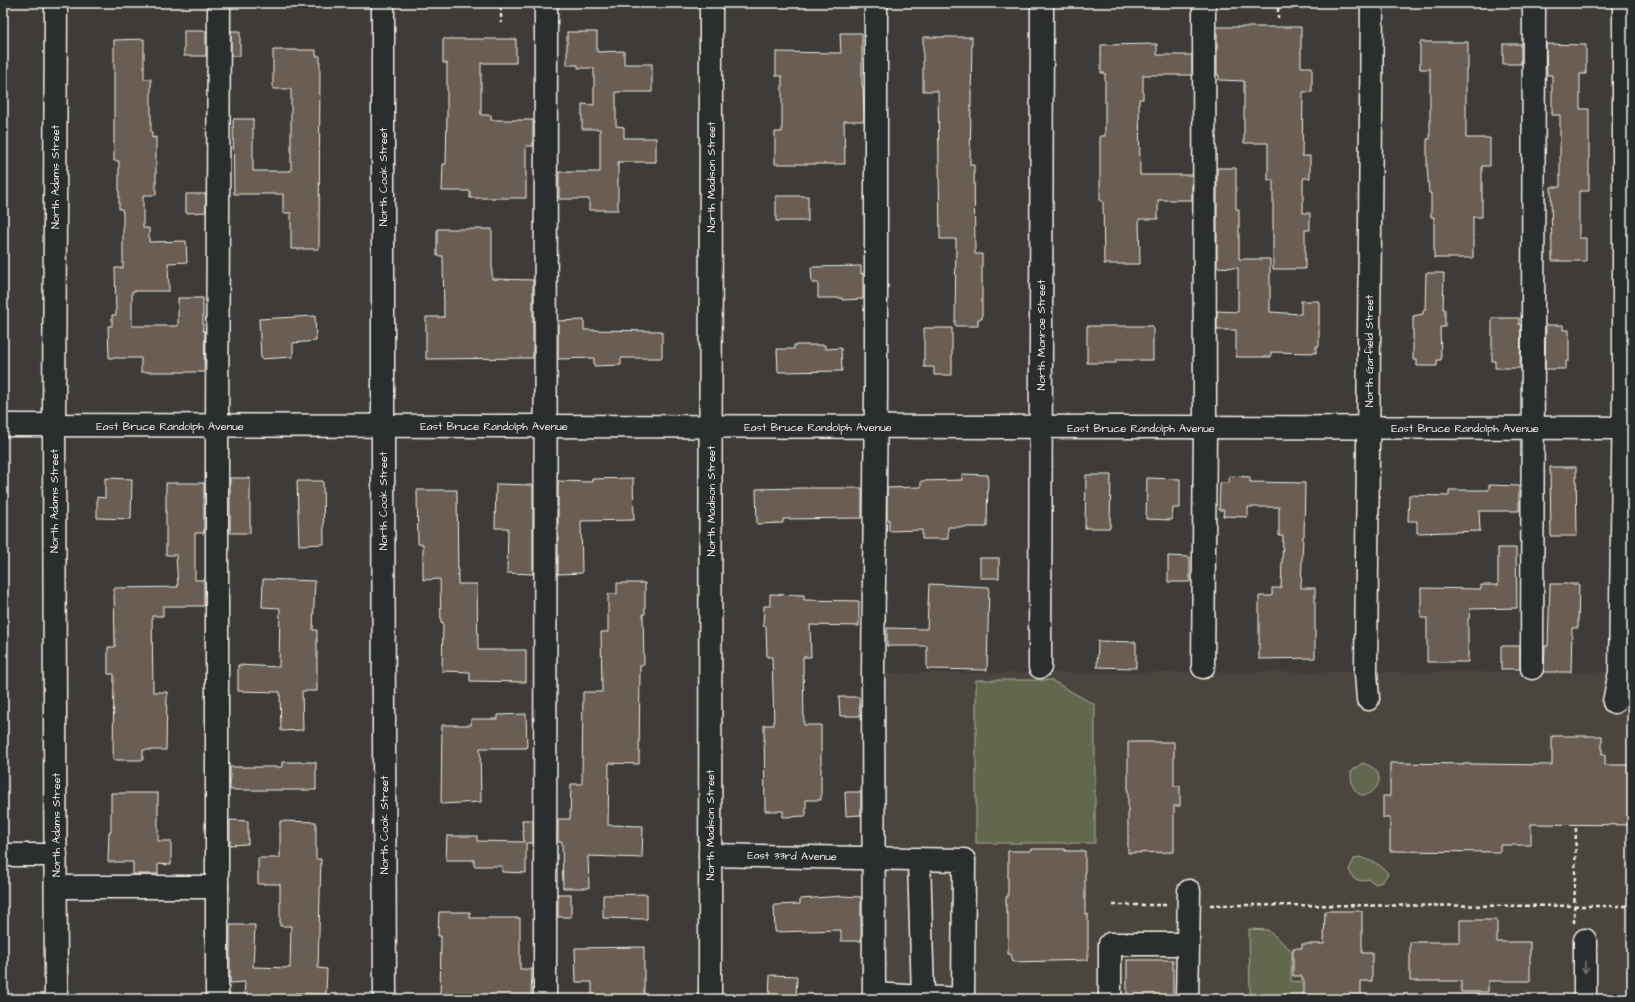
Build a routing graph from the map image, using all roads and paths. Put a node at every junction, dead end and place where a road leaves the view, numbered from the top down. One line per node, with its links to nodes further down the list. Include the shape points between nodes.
1 (56, 3): 17 (street, North Adams Street)
2 (219, 3): 18 (street)
3 (384, 3): 19 (street, North Cook Street)
4 (546, 3): 20 (street)
5 (711, 3): 21 (street, North Madison Street)
6 (876, 3): 22 (street)
7 (1042, 3): 23 (street, North Monroe Street)
8 (1204, 3): 24 (street)
9 (1372, 3): 25 (street, North Garfield Street)
10 (1534, 3): 26 (street)
11 (1624, 3): 27 (street)
12 (501, 7): 15 (path)
13 (1278, 8): 14 (path)
14 (1278, 18)
15 (501, 23)
16 (3, 426): 17 (street, East Bruce Randolph Avenue)
17 (54, 426): 18 (street, East Bruce Randolph Avenue); 36 (street, North Adams Street)
18 (216, 426): 19 (street, East Bruce Randolph Avenue); 41 (street)
19 (383, 426): 20 (street, East Bruce Randolph Avenue); 53 (street, North Cook Street)
20 (545, 426): 21 (street, East Bruce Randolph Avenue); 54 (street)
21 (711, 427): 22 (street, East Bruce Randolph Avenue); 37 (street, North Madison Street)
22 (876, 427): 23 (street, East Bruce Randolph Avenue); 38 (street)
23 (1040, 427): 24 (street, East Bruce Randolph Avenue); 29 (street, North Monroe Street)
24 (1205, 428): 25 (street, East Bruce Randolph Avenue); 30 (street)
25 (1368, 428): 26 (street, East Bruce Randolph Avenue); 32 (street, North Garfield Street)
26 (1534, 428): 27 (street, East Bruce Randolph Avenue); 31 (street)
27 (1628, 428): 28 (street)
28 (1626, 664): 33 (street, via 1620,672)
29 (1040, 667)
30 (1203, 667)
31 (1532, 668)
32 (1368, 699)
33 (1614, 702)
34 (1576, 828): 44 (path)
35 (3, 855): 36 (street)
36 (56, 855): 40 (street, North Adams Street)
37 (710, 855): 38 (street, East 33rd Avenue); 55 (street, North Madison Street)
38 (874, 857): 39 (street, East 33rd Avenue); 49 (street)
39 (919, 860): 50 (street); 56 (street, East 33rd Avenue, via 964,860)
40 (56, 887): 41 (street); 51 (street, North Adams Street)
41 (217, 887): 52 (street)
42 (1189, 898): 43 (path); 44 (path); 47 (street)
43 (1113, 905)
44 (1575, 906): 45 (path); 46 (path)
45 (1632, 906)
46 (1579, 934): 48 (street, one-way to 48)
47 (1188, 944): 57 (street, via 1110,944); 58 (street)
48 (1584, 994)
49 (874, 996): 50 (street)
50 (923, 998): 56 (street)
51 (56, 999)
52 (217, 999)
53 (385, 999)
54 (545, 999)
55 (710, 999)
56 (963, 999)
57 (1110, 999)
58 (1187, 999)

